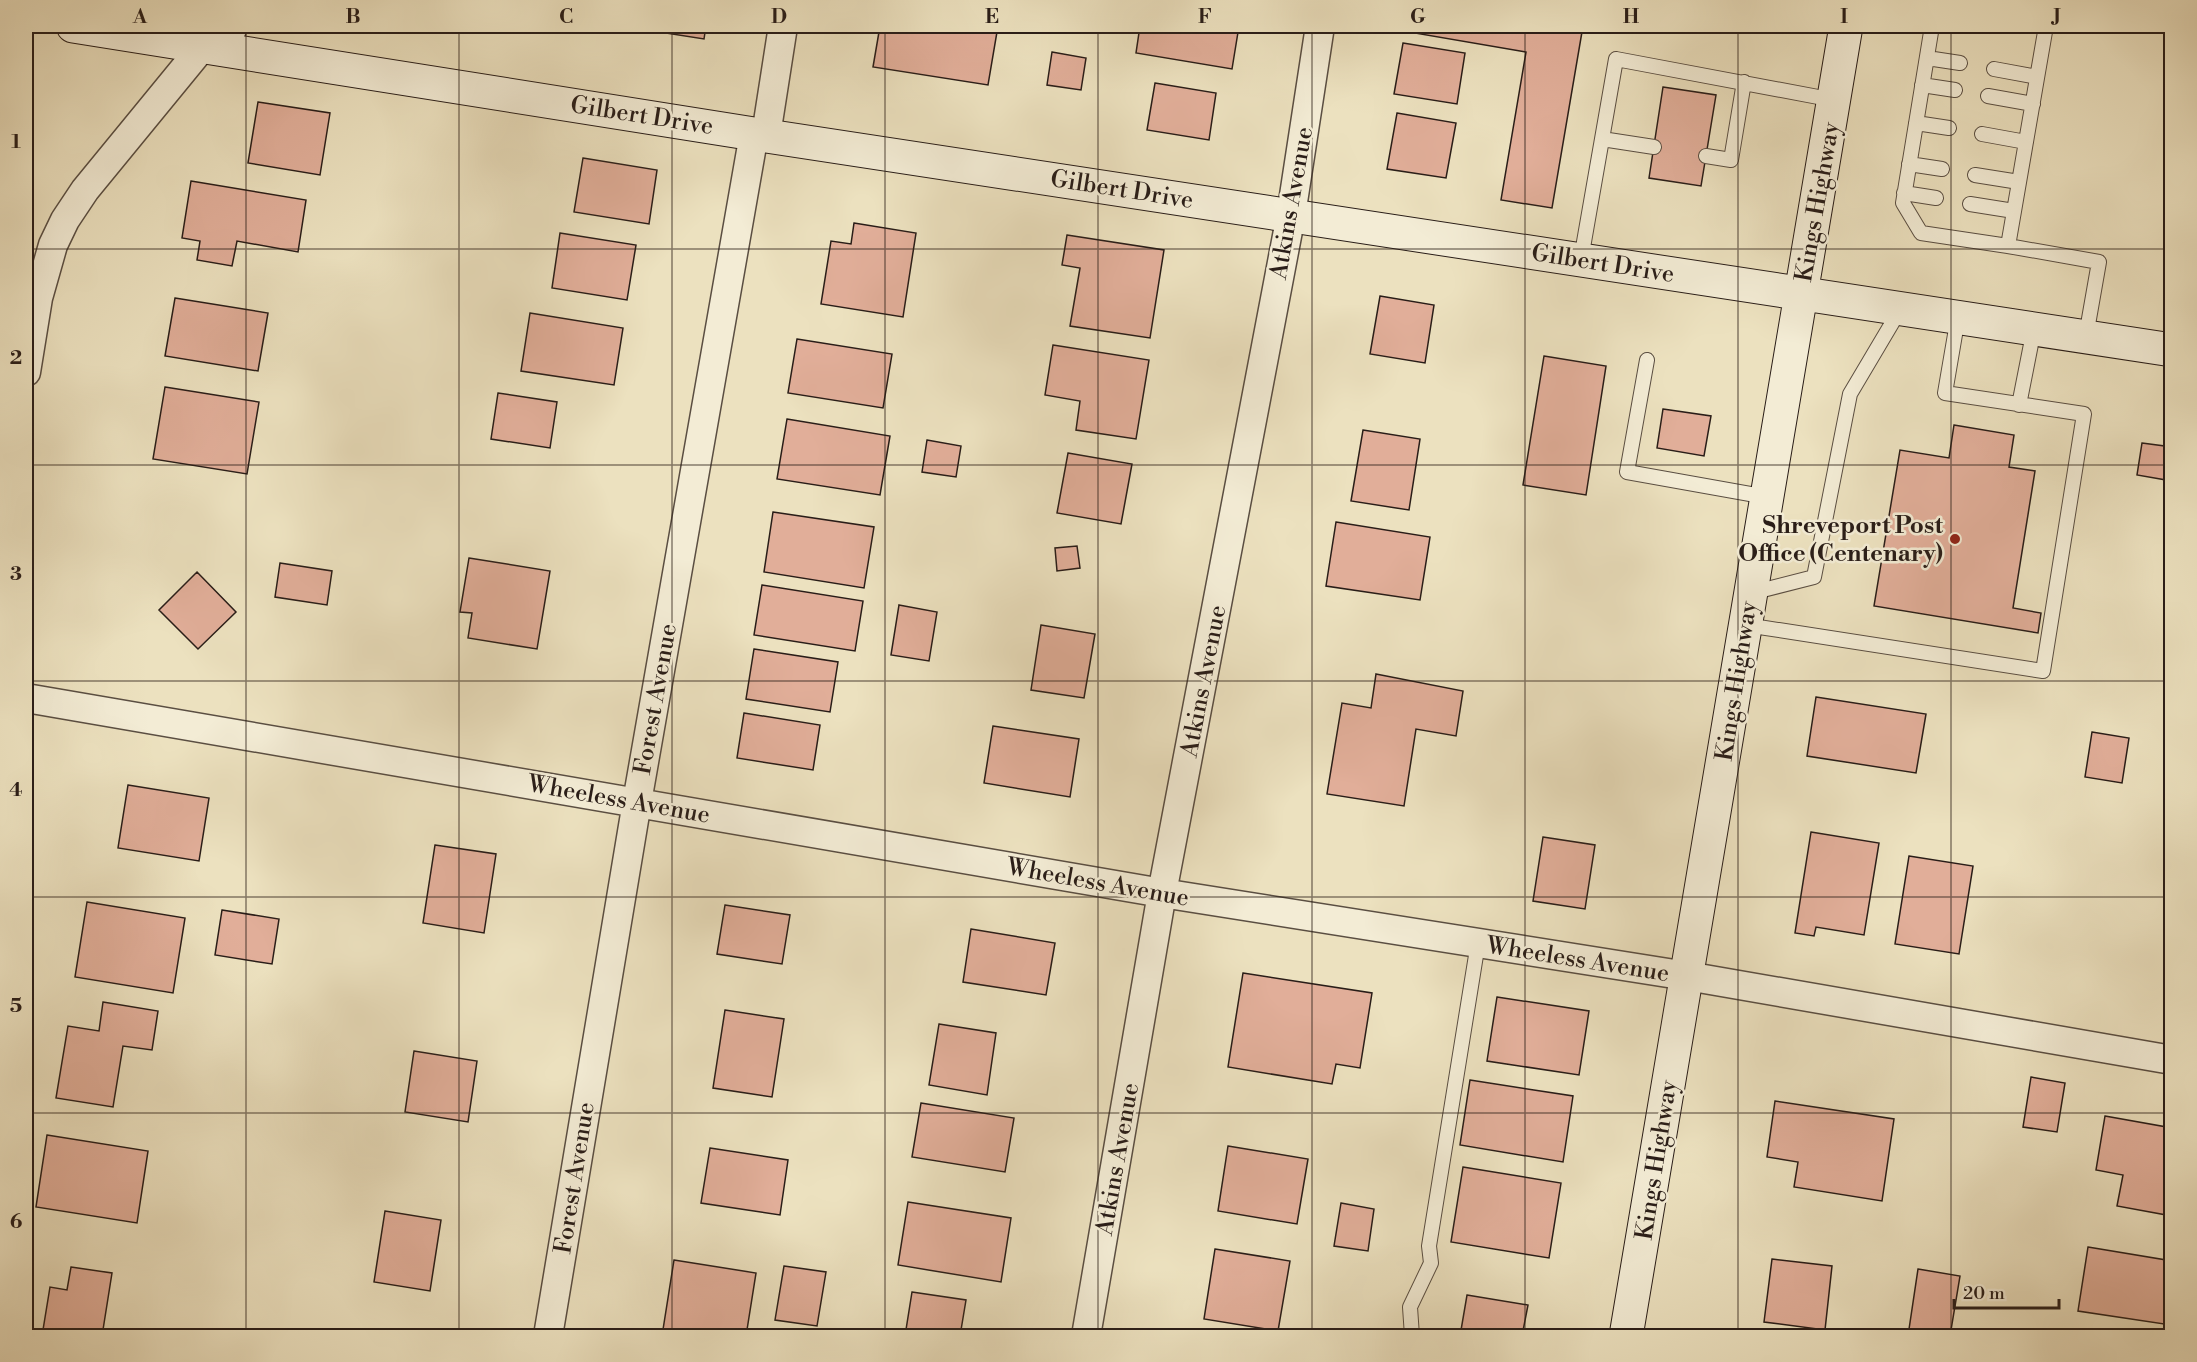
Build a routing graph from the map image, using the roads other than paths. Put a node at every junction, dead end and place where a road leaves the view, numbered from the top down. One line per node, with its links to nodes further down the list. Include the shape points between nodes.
1 (73, 26): 7 (street, Gilbert Drive)
2 (783, 26): 20 (street, Forest Avenue)
3 (1320, 26): 34 (street, Atkins Avenue)
4 (1846, 26): 16 (street, Kings Highway)
5 (1932, 26): 8 (lane)
6 (2046, 26): 11 (lane)
7 (220, 40): 20 (street, Gilbert Drive); 44 (street, via 85,190 65,220 53,245 38,298)
8 (1927, 58): 9 (lane); 13 (lane)
9 (1960, 63)
10 (1994, 69): 11 (lane)
11 (2037, 77): 17 (lane)
12 (1744, 82): 16 (lane); 22 (lane, via 1616,59); 25 (lane, via 1731,160)
13 (1922, 85): 14 (lane); 18 (lane)
14 (1955, 90)
15 (1988, 96): 17 (lane)
16 (1834, 100): 37 (street, Kings Highway)
17 (2032, 104): 23 (lane)
18 (1916, 123): 19 (lane); 26 (lane)
19 (1949, 128)
20 (760, 134): 34 (street, Gilbert Drive); 50 (street, Forest Avenue)
21 (1982, 134): 23 (lane)
22 (1602, 139): 24 (lane); 36 (lane)
23 (2026, 142): 29 (lane)
24 (1654, 147)
25 (1706, 156)
26 (1909, 164): 27 (lane); 30 (lane)
27 (1942, 170)
28 (1975, 175): 29 (lane)
29 (2019, 182): 33 (lane)
30 (1904, 193): 31 (lane); 35 (lane, via 1903,203 1921,233)
31 (1936, 198)
32 (1971, 204): 33 (lane)
33 (2014, 211): 35 (lane)
34 (1291, 215): 36 (street, Gilbert Drive); 51 (street, Atkins Avenue)
35 (2008, 246): 41 (lane, via 2099,262)
36 (1581, 259): 37 (street, Gilbert Drive)
37 (1801, 293): 38 (street, Gilbert Drive); 46 (street, Kings Highway)
38 (1901, 308): 39 (street, Gilbert Drive); 47 (lane, via 1850,394 1814,577)
39 (1958, 317): 40 (street, Gilbert Drive); 45 (lane, via 1945,393)
40 (2034, 329): 41 (street, Gilbert Drive); 45 (lane)
41 (2086, 336): 42 (street, Gilbert Drive)
42 (2172, 350)
43 (1647, 360): 46 (lane, via 1626,472)
44 (26, 372)
45 (2019, 405): 48 (lane, via 2084,414 2043,671)
46 (1767, 497): 47 (street, Kings Highway)
47 (1751, 593): 48 (street, Kings Highway)
48 (1746, 625): 53 (street, Kings Highway)
49 (26, 698): 50 (street, Wheeless Avenue)
50 (637, 802): 51 (street, Wheeless Avenue); 55 (street, Forest Avenue)
51 (1162, 893): 52 (street, Wheeless Avenue); 56 (street, Atkins Avenue)
52 (1478, 943): 53 (street, Wheeless Avenue); 57 (lane, via 1429,1246 1431,1263 1410,1307)
53 (1687, 976): 54 (street, Wheeless Avenue); 58 (street, Kings Highway)
54 (2172, 1060)
55 (548, 1336)
56 (1086, 1336)
57 (1412, 1336)
58 (1626, 1336)

